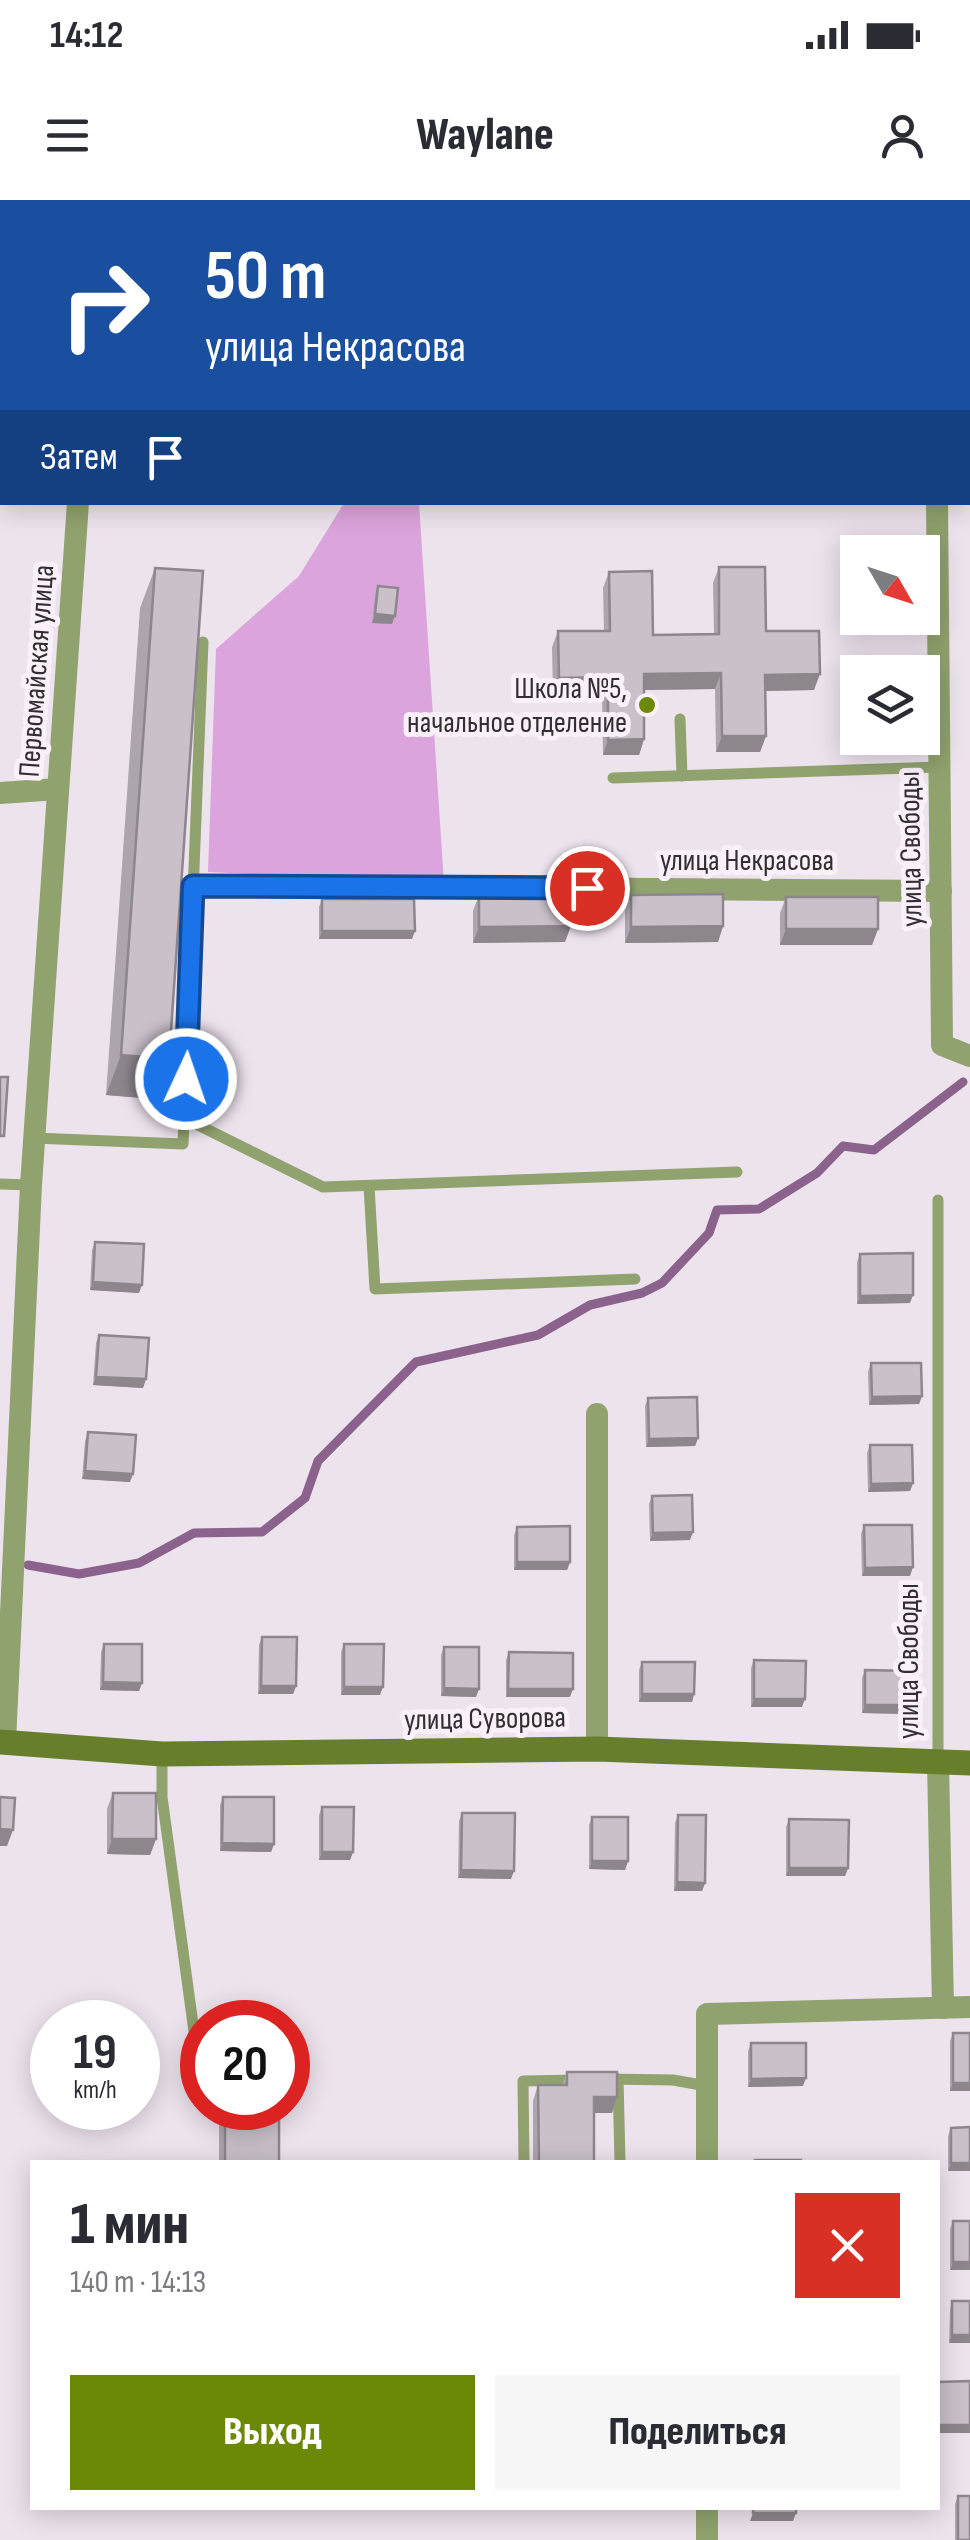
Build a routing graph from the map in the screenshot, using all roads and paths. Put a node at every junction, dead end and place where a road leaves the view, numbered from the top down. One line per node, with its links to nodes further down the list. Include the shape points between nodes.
1 (78, 505): 8 (street, Первомайская улица)
2 (937, 505): 5 (street, улица Свободы)
3 (203, 642): 10 (lane)
4 (680, 719): 6 (lane)
5 (940, 768): 6 (lane); 11 (street, улица Свободы)
6 (682, 776): 7 (lane)
7 (614, 778)
8 (58, 789): 9 (street); 14 (street, Первомайская улица)
9 (0, 793)
10 (193, 886): 11 (street, улица Некрасова); 13 (lane)
11 (941, 891): 12 (street, улица Свободы, via 942,1045)
12 (970, 1056)
13 (184, 1118): 14 (lane, via 183,1144); 18 (lane, via 323,1187)
14 (34, 1138): 17 (street, Первомайская улица)
15 (737, 1172): 18 (lane)
16 (0, 1184): 17 (lane)
17 (30, 1186): 22 (street, Первомайская улица)
18 (369, 1186): 20 (lane, via 375,1289)
19 (938, 1200): 25 (lane, улица Свободы)
20 (636, 1278)
21 (597, 1414): 23 (street)
22 (2, 1742): 24 (main road, улица Суворова)
23 (597, 1750): 24 (main road, улица Суворова); 25 (main road, улица Суворова)
24 (162, 1754): 27 (lane)
25 (938, 1762): 26 (main road, улица Суворова); 29 (street)
26 (970, 1762)
27 (190, 2000)
28 (970, 2007): 29 (street)
29 (943, 2008): 31 (street, via 708,2014)
30 (618, 2079): 31 (lane); 32 (lane, via 522,2082); 33 (lane)
31 (707, 2086): 34 (street)
32 (524, 2160)
33 (620, 2160)
34 (707, 2160)
35 (707, 2510): 36 (street)
36 (707, 2540)

